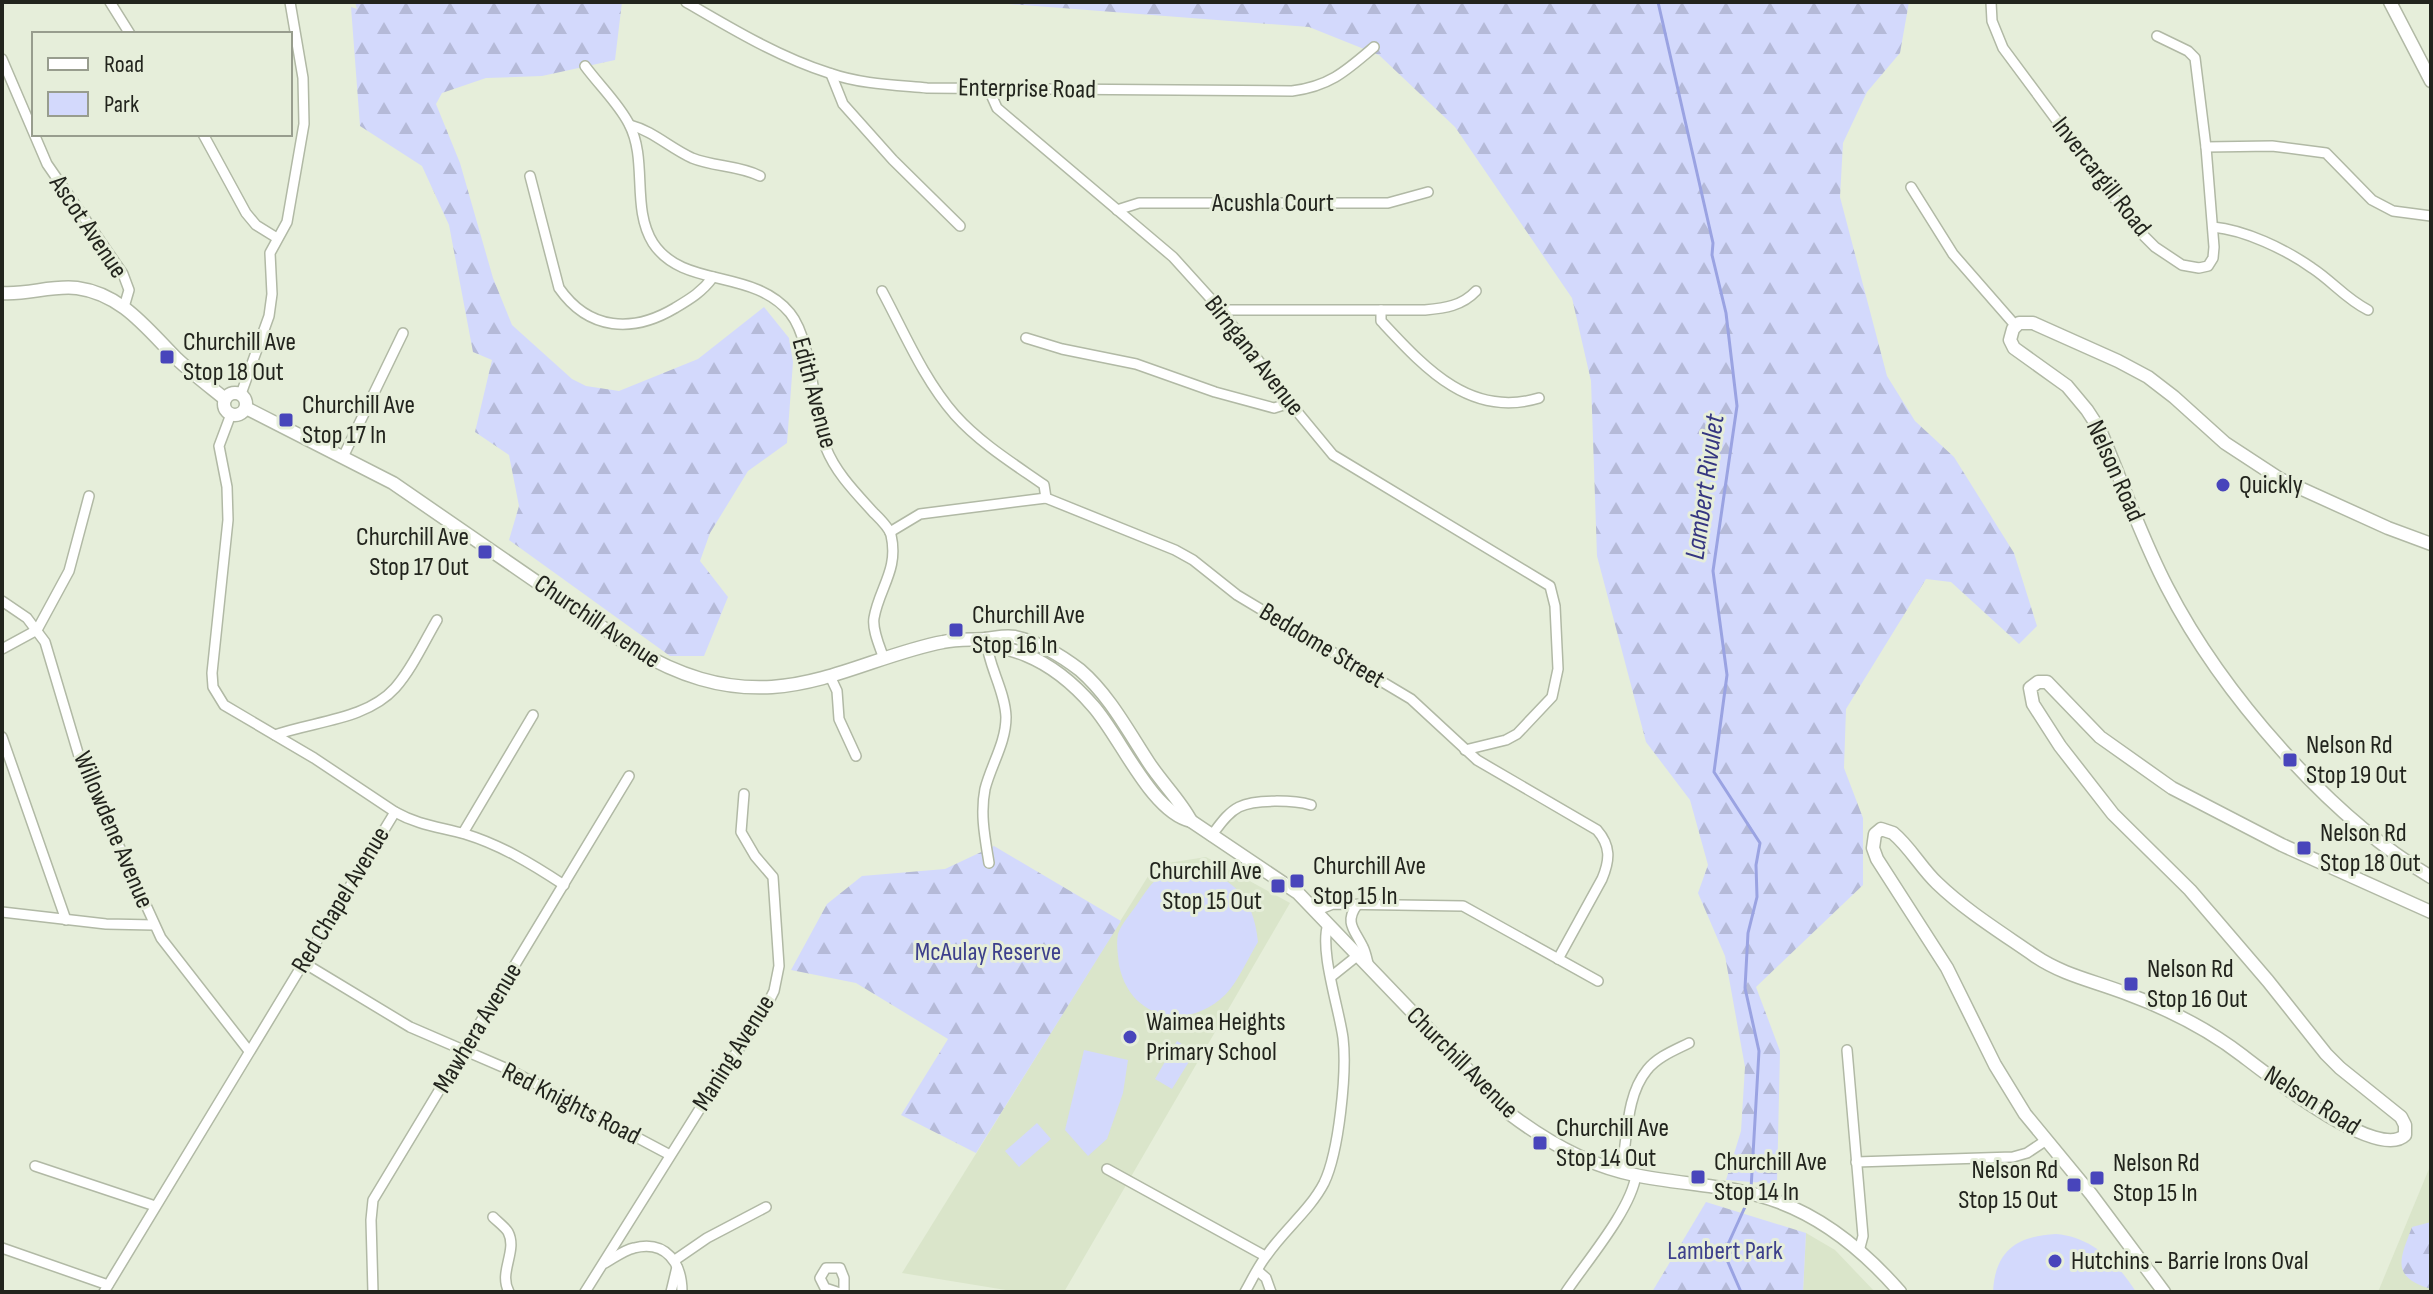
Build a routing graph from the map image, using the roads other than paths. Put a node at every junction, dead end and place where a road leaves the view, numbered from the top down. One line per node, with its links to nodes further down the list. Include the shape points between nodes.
1 (110, 2): 6 (street)
2 (290, 2): 27 (street, via 303,78 304,124 287,222)
3 (686, 2): 11 (street, Enterprise Road)
4 (1991, 2): 26 (street, Invercargill Road, via 2003,48 2138,230 2182,265 2199,268 2213,258)
5 (2390, 2): 12 (street)
6 (129, 32)
7 (2157, 36): 18 (street, Invercargill Road, via 2195,58)
8 (1374, 47): 13 (street, Enterprise Road, via 1340,77 1292,91)
9 (2, 59): 15 (street, Ascot Avenue)
10 (585, 66): 14 (street, Edith Avenue)
11 (831, 74): 13 (street, Enterprise Road, via 880,84); 25 (street, via 843,104)
12 (2431, 81)
13 (989, 90): 23 (street, Birngana Avenue, via 997,108)
14 (630, 125): 20 (street, via 691,157); 28 (street, Edith Avenue, via 650,238 680,267)
15 (32, 134)
16 (33, 136): 32 (street, Ascot Avenue, via 123,274 129,290)
17 (204, 136): 27 (street, via 246,213)
18 (2206, 147): 24 (street, via 2272,146 2326,153 2372,200 2393,211); 26 (street, Invercargill Road)
19 (530, 176): 28 (street, via 559,288 589,316 625,326 642,324 702,291)
20 (760, 176)
21 (1911, 187): 36 (street, via 1953,254)
22 (1428, 192): 23 (street, Acushla Court, via 1388,203 1139,203)
23 (1117, 210): 33 (street, Birngana Avenue, via 1173,257)
24 (2431, 216)
25 (960, 226)
26 (2213, 227): 35 (street, via 2231,229 2312,268)
27 (277, 238): 39 (street, via 270,253 269,316)
28 (713, 277): 48 (street, Edith Avenue, via 756,287 792,315 804,346 825,446 836,468)
29 (882, 291): 47 (street, via 955,415 1044,485)
30 (1476, 291): 34 (street, via 1444,308)
31 (2, 293): 32 (street, via 80,289)
32 (124, 307): 41 (street)
33 (1221, 310): 34 (street); 42 (street, Birngana Avenue)
34 (1381, 310): 40 (street, via 1381,321 1428,370 1471,396 1511,404)
35 (2368, 310)
36 (2015, 325): 49 (street, via 2033,323 2118,361 2166,390 2225,443 2280,479); 69 (street, Nelson Road, via 2010,336 2014,348 2067,386 2100,430 2166,585 2250,713 2347,814)
37 (403, 333): 45 (street)
38 (1026, 338): 42 (street, via 1136,364 1274,408)
39 (241, 394): 41 (street); 43 (street)
40 (1539, 398)
41 (225, 399): 44 (street)
42 (1290, 403): 60 (street, Birngana Avenue, via 1344,464 1550,586 1558,669 1552,697 1517,734)
43 (246, 408): 44 (street); 45 (street, Churchill Avenue)
44 (231, 414): 58 (street, Red Chapel Avenue, via 219,446 228,502 213,687 224,705)
45 (343, 457): 56 (street, Churchill Avenue, via 420,500 667,668 731,687 773,687)
46 (89, 496): 52 (street, via 69,571)
47 (1046, 498): 48 (street, Beddome Street, via 920,514); 60 (street, Beddome Street, via 1193,560 1237,595 1411,699)
48 (890, 532): 55 (street, via 893,558 874,619)
49 (2431, 544)
50 (2, 601): 52 (street, Willowdene Avenue)
51 (437, 620): 58 (street, via 395,688 381,701)
52 (37, 630): 54 (street); 77 (street, Willowdene Avenue, via 50,655 81,763)
53 (986, 639): 55 (street, Churchill Avenue, via 941,642); 67 (street, Churchill Avenue, via 1016,637 1078,669 1105,697 1191,821); 68 (street, via 1006,715 982,815)
54 (2, 649)
55 (884, 659): 56 (street, Churchill Avenue)
56 (830, 676): 61 (street, via 839,719)
57 (533, 715): 66 (street)
58 (275, 735): 65 (street, Red Chapel Avenue)
59 (2, 737): 75 (street)
60 (1465, 750): 79 (street, Beddome Street, via 1606,840 1608,865)
61 (856, 756)
62 (629, 776): 70 (street, Mawhera Avenue)
63 (744, 794): 89 (street, Maning Avenue, via 741,832 773,877 779,966 774,991)
64 (1311, 805): 67 (street, via 1293,800 1239,807)
65 (395, 812): 66 (street); 80 (street, Red Chapel Avenue)
66 (463, 833): 70 (street, via 501,847)
67 (1211, 836): 72 (street, Churchill Avenue, via 1292,889)
68 (989, 863)
69 (2431, 877)
70 (564, 885): 87 (street, Mawhera Avenue)
71 (1357, 905): 72 (street, via 1333,904); 79 (street, via 1463,906); 81 (street, via 1349,919)
72 (1315, 911): 76 (street, Churchill Avenue)
73 (2, 912): 75 (street)
74 (2431, 912): 88 (street, Nelson Road, via 2172,788 2100,737 2047,682 2035,683 2030,692 2033,704 2097,795 2190,890 2316,1043 2401,1117 2406,1131 2397,1141 2368,1136 2297,1096 2192,1024 2049,965 1949,893 1898,837 1881,829 1872,842 1877,859 1947,968 2007,1086)
75 (66, 920): 77 (street)
76 (1328, 924): 78 (street, Churchill Avenue); 82 (street, via 1325,945)
77 (154, 925): 86 (street, Willowdene Avenue)
78 (1357, 956): 81 (street, Churchill Avenue); 82 (street)
79 (1558, 959): 83 (street)
80 (304, 963): 86 (street, Red Chapel Avenue); 87 (street, Red Knights Road, via 410,1027)
81 (1370, 969): 93 (street, Churchill Avenue, via 1510,1114 1544,1139)
82 (1332, 976): 100 (street, via 1345,1067 1329,1168 1315,1197)
83 (1598, 981)
84 (1689, 1043): 93 (street, via 1655,1062 1643,1076 1629,1113)
85 (1847, 1050): 90 (street)
86 (249, 1051): 95 (street, Red Chapel Avenue)
87 (465, 1051): 89 (street, Red Knights Road); 105 (street, Mawhera Avenue, via 373,1200)
88 (2045, 1141): 90 (street, via 2013,1157); 116 (street, Nelson Road)
89 (670, 1155): 102 (street, Maning Avenue)
90 (1856, 1162): 99 (street, via 1863,1236)
91 (35, 1166): 95 (street)
92 (1107, 1169): 100 (street)
93 (1621, 1172): 94 (street, Churchill Avenue)
94 (1636, 1175): 99 (street, Churchill Avenue, via 1761,1197 1797,1210); 114 (street, via 1626,1203)
95 (155, 1206): 104 (street, Red Chapel Avenue)
96 (766, 1207): 101 (street, via 707,1238)
97 (493, 1217): 106 (street, via 511,1242 504,1276)
98 (2, 1248): 104 (street)
99 (1859, 1251): 115 (street, Churchill Avenue)
100 (1265, 1256): 103 (street)
101 (676, 1263): 102 (street, via 668,1251 653,1246 633,1248); 108 (street); 109 (street)
102 (602, 1265): 107 (street, Maning Avenue)
103 (1258, 1271): 112 (street); 113 (street)
104 (106, 1289)
105 (373, 1292)
106 (509, 1292)
107 (585, 1292)
108 (671, 1292)
109 (682, 1292)
110 (837, 1292): 111 (street, via 821,1282 826,1268 840,1268)
111 (844, 1292)
112 (1245, 1292)
113 (1271, 1292)
114 (1566, 1292)
115 (1900, 1292)
116 (2164, 1292)

